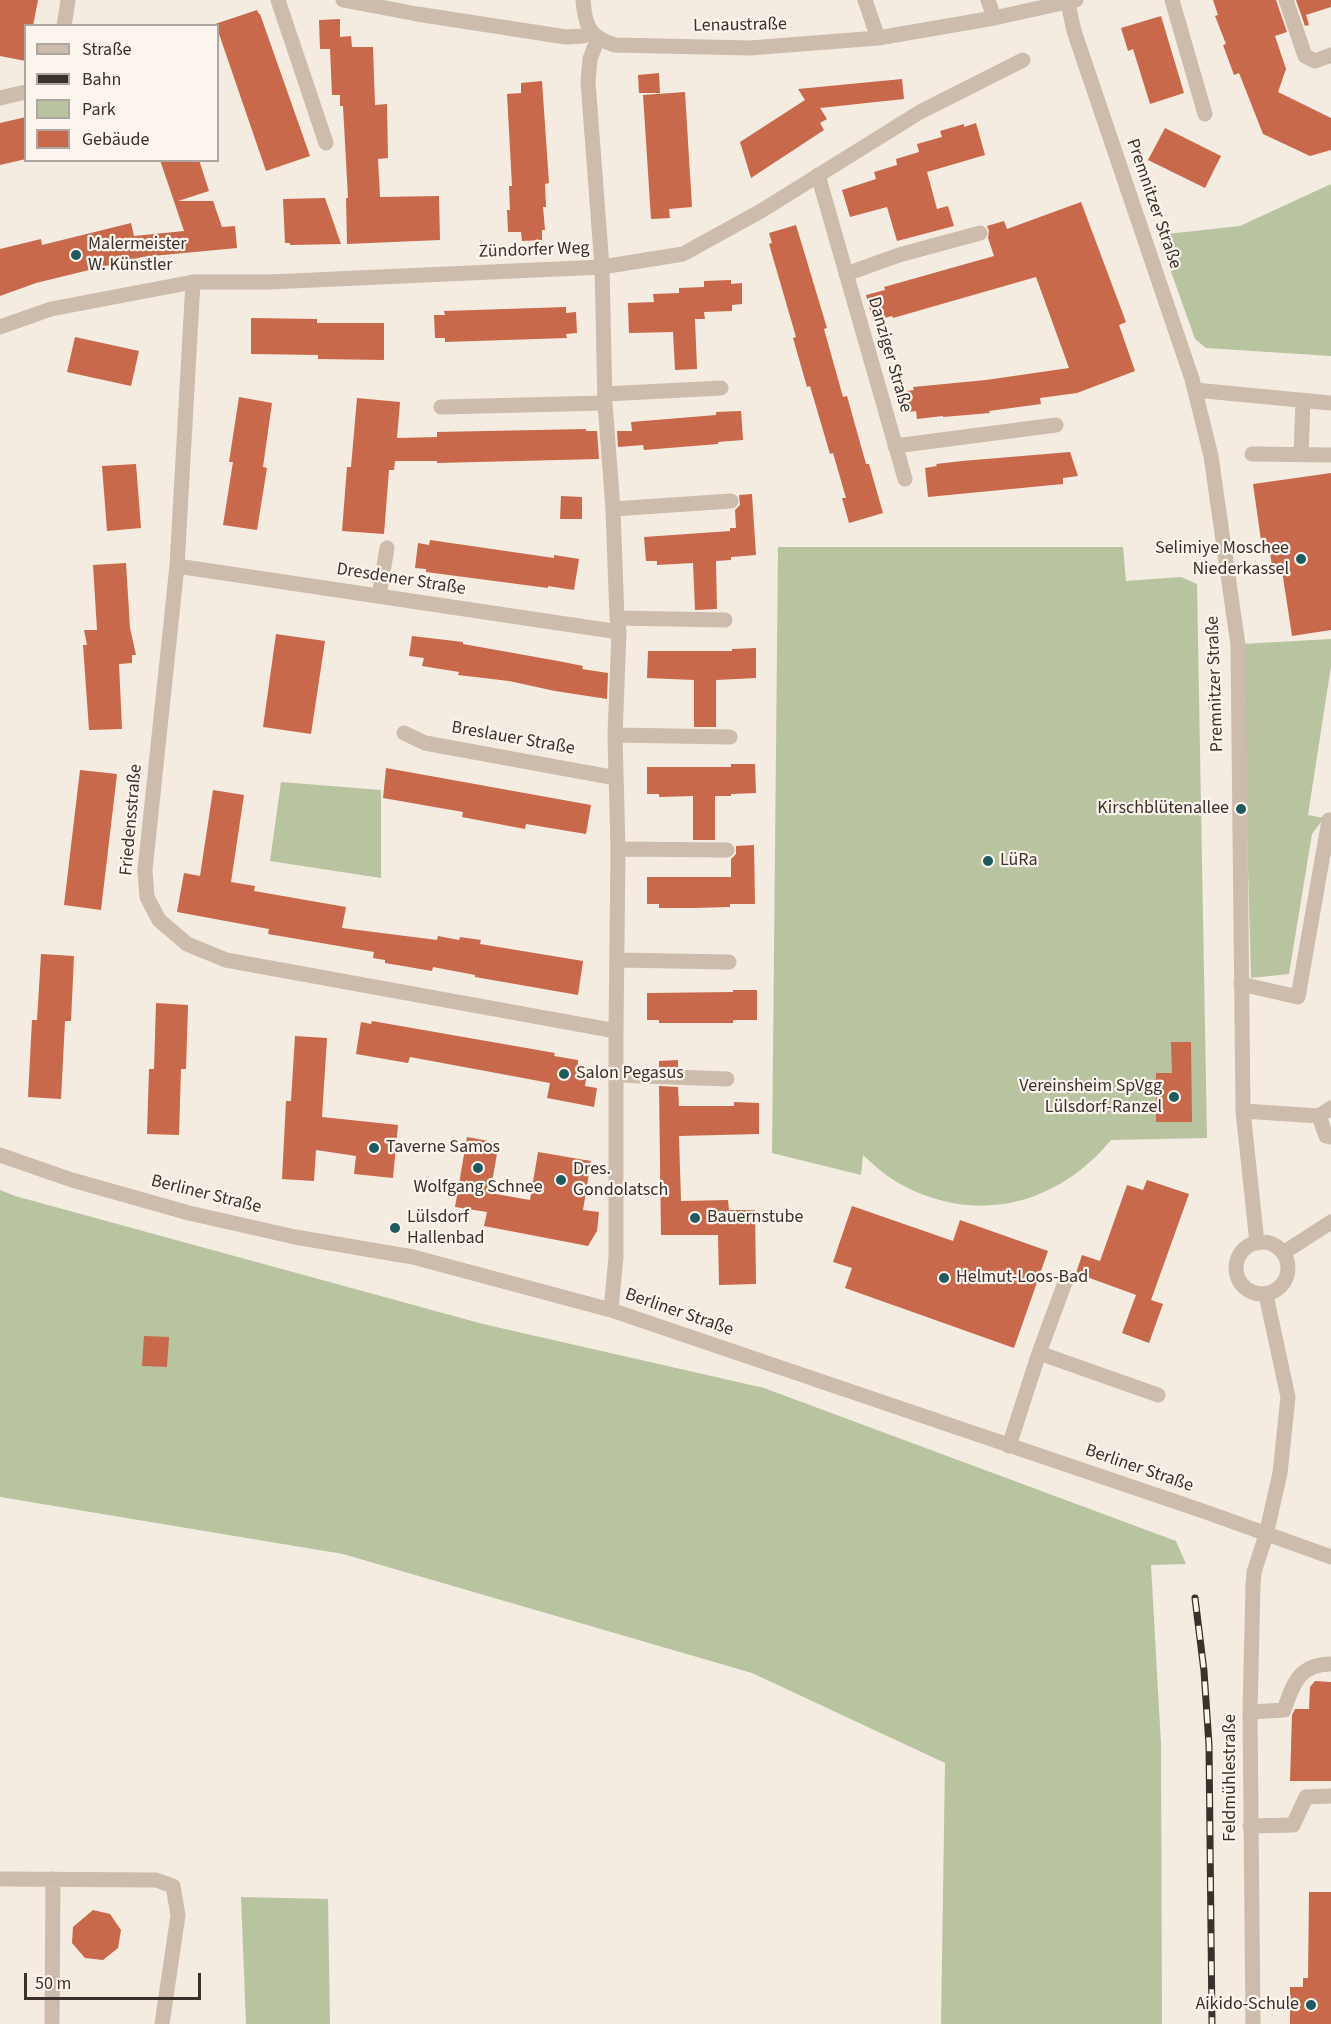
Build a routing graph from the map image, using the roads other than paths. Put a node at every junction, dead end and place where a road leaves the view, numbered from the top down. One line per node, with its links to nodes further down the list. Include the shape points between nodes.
1 (68, 0): 11 (street)
2 (278, 0): 19 (street)
3 (343, 0): 12 (street, Lenaustraße, via 566,37)
4 (583, 0): 12 (street, via 584,17)
5 (865, 0): 13 (street)
6 (988, 0): 10 (street)
7 (1172, 0): 18 (street)
8 (1286, 0): 14 (street, via 1305,56 1315,61)
9 (1072, 1): 10 (street, Lenaustraße); 27 (street, Premnitzer Straße, via 1074,31)
10 (994, 18): 13 (street, Lenaustraße)
11 (64, 24)
12 (597, 37): 13 (street, Lenaustraße, via 615,45 750,48); 22 (street, via 588,82)
13 (878, 38)
14 (1331, 55)
15 (1023, 60): 20 (street, Zündorfer Weg, via 920,112)
16 (24, 92): 17 (street)
17 (0, 98)
18 (1205, 114)
19 (326, 143)
20 (818, 175): 22 (street, Zündorfer Weg, via 682,254); 23 (street, Danziger Straße)
21 (980, 233): 23 (street)
22 (602, 267): 24 (street, Zündorfer Weg); 28 (street)
23 (846, 274): 33 (street, Danziger Straße)
24 (193, 282): 25 (street, Zündorfer Weg, via 51,309); 41 (street, Friedensstraße)
25 (0, 327)
26 (721, 388): 28 (street)
27 (1195, 390): 29 (street); 54 (street, Premnitzer Straße, via 1211,456 1238,645)
28 (605, 398): 31 (street); 39 (street)
29 (1303, 400): 30 (street); 35 (street)
30 (1331, 403)
31 (441, 407)
32 (1056, 425): 33 (street)
33 (896, 446): 37 (street, Danziger Straße)
34 (1252, 454): 35 (street)
35 (1301, 455): 36 (street)
36 (1331, 455)
37 (905, 479)
38 (731, 501): 39 (street)
39 (613, 509): 44 (street)
40 (387, 548): 42 (street)
41 (177, 566): 42 (street, Dresdener Straße); 55 (street, Friedensstraße, via 145,870 147,897 159,920 187,944 226,960)
42 (379, 597): 44 (street, Dresdener Straße)
43 (725, 620): 44 (street)
44 (618, 625): 46 (street)
45 (404, 733): 48 (street, Breslauer Straße, via 425,743)
46 (615, 735): 47 (street); 48 (street)
47 (730, 737)
48 (616, 777): 50 (street)
49 (1329, 820): 54 (street, via 1298,997)
50 (618, 849): 51 (street); 52 (street)
51 (727, 850)
52 (618, 960): 53 (street); 55 (street)
53 (729, 962)
54 (1241, 984): 58 (street, Premnitzer Straße)
55 (616, 1031): 56 (street)
56 (617, 1075): 57 (street); 67 (street, via 616,1257)
57 (727, 1079)
58 (1243, 1111): 59 (street); 63 (street, Premnitzer Straße)
59 (1325, 1112): 60 (street, via 1326,1136)
60 (1331, 1137)
61 (0, 1155): 67 (street, Berliner Straße, via 189,1213 295,1237 413,1257)
62 (1331, 1222): 64 (street)
63 (1257, 1243): 64 (street, via 1276,1246); 66 (street, via 1242,1252 1236,1269 1242,1285 1257,1294)
64 (1283, 1253): 66 (street, via 1289,1267 1285,1282)
65 (1067, 1277): 68 (street)
66 (1266, 1294): 71 (street, via 1288,1397 1280,1473)
67 (611, 1310): 70 (street, Berliner Straße)
68 (1039, 1353): 69 (street); 70 (street)
69 (1158, 1395)
70 (1009, 1446): 71 (street, Berliner Straße)
71 (1266, 1534): 72 (street, Berliner Straße); 74 (street, Feldmühlestraße, via 1252,1586)
72 (1331, 1557)
73 (1331, 1665): 74 (street, via 1313,1667 1301,1674 1293,1684 1288,1711)
74 (1250, 1712): 76 (street, Feldmühlestraße)
75 (1331, 1796): 76 (street, via 1306,1797 1293,1825)
76 (1250, 1826): 81 (street, Feldmühlestraße)
77 (0, 1879): 78 (street)
78 (53, 1879): 79 (street); 80 (street, via 156,1880 173,1886 178,1915)
79 (52, 2024)
80 (162, 2024)
81 (1253, 2024)

